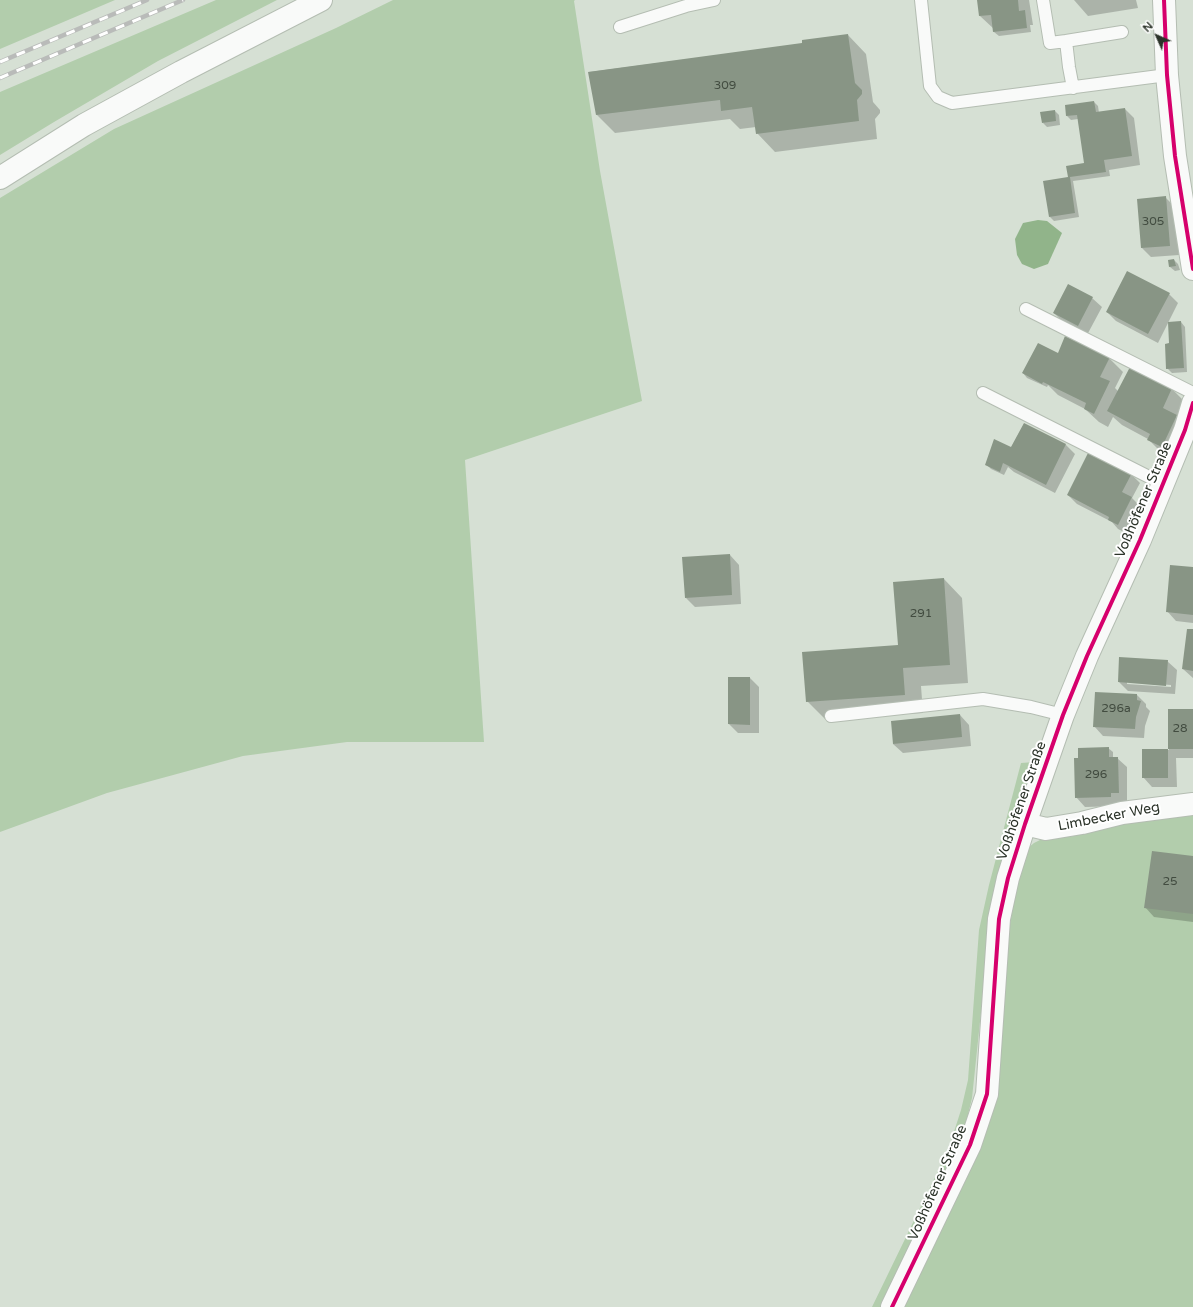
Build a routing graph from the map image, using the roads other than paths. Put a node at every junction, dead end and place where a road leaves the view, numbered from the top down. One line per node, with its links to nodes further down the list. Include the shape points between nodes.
1 (321, 0): 11 (street, via 84,125)
2 (714, 0): 6 (lane)
3 (921, 0): 10 (lane, via 930,86 938,97 952,103)
4 (1043, 0): 8 (lane, via 1050,43)
5 (1164, 0): 9 (street)
6 (620, 27)
7 (1122, 32): 8 (lane)
8 (1066, 41): 10 (lane)
9 (1167, 75): 10 (lane); 12 (street, via 1175,156)
10 (1073, 88)
11 (0, 178)
12 (1193, 269)
13 (1026, 309): 15 (lane)
14 (983, 393): 17 (lane)
15 (1193, 393)
16 (1193, 403): 17 (street, Voßhöfener Straße)
17 (1164, 484): 18 (street, Voßhöfener Straße)
18 (1063, 715): 19 (lane, via 983,699); 21 (street, Voßhöfener Straße)
19 (832, 716)
20 (1193, 804): 21 (street, Limbecker Weg, via 1130,812 1046,829)
21 (1025, 824): 22 (street, Voßhöfener Straße, via 1008,878 999,919 987,1094 970,1145)
22 (892, 1307)

